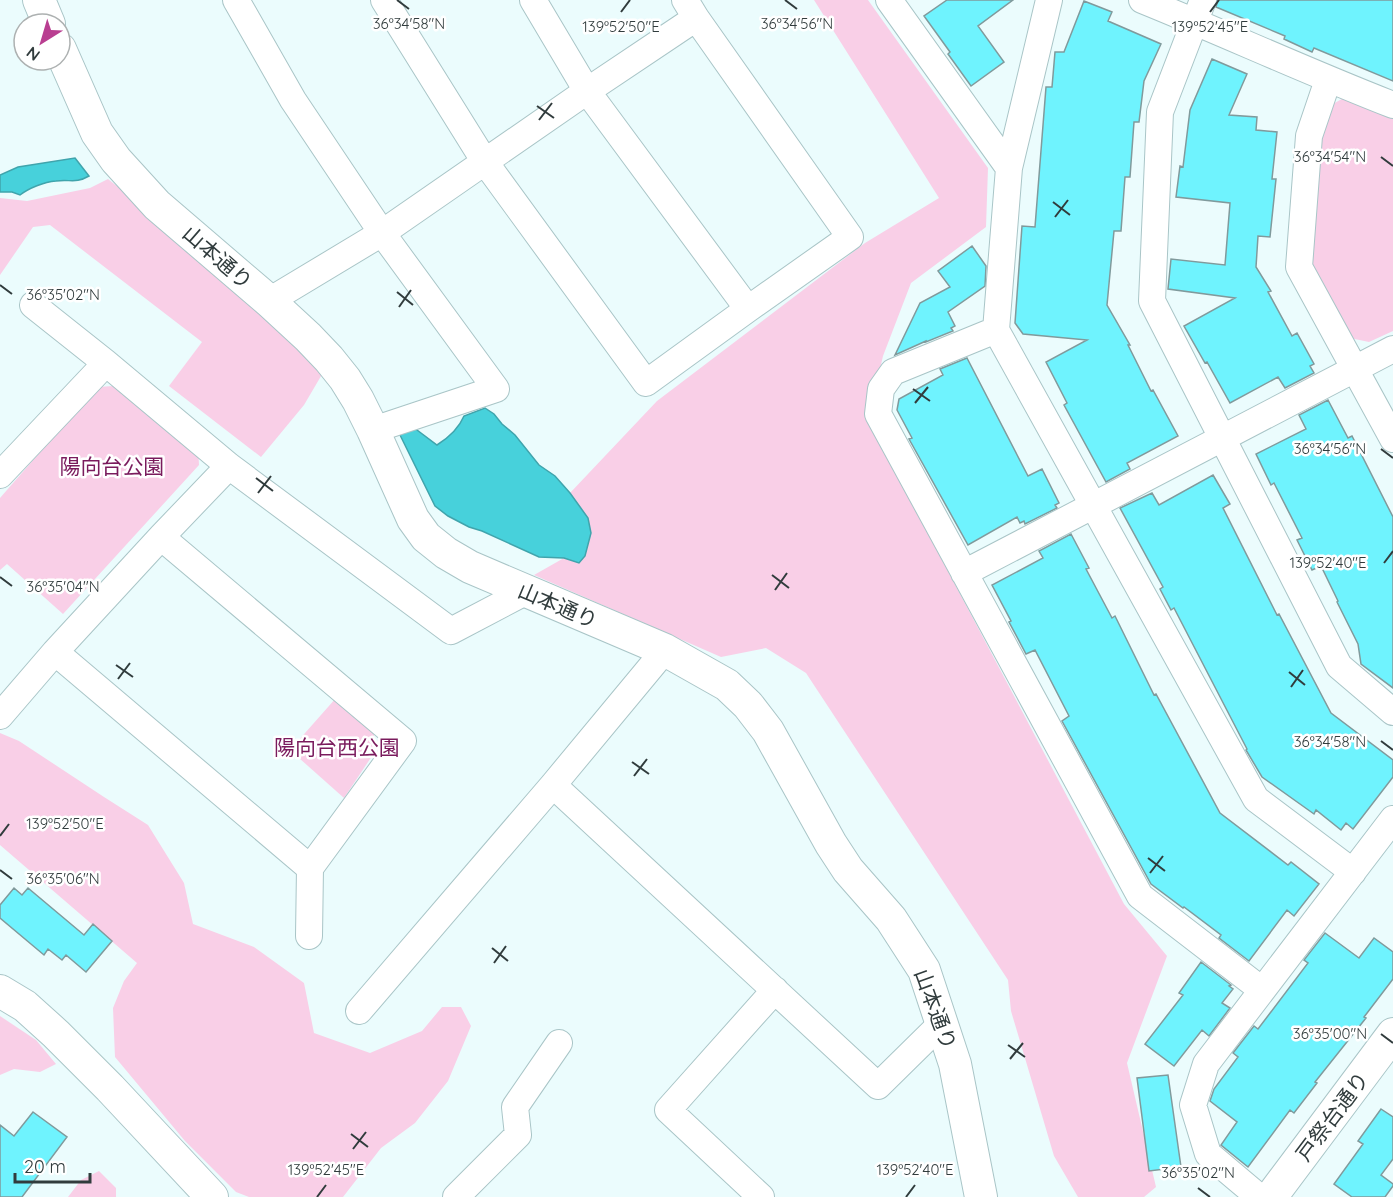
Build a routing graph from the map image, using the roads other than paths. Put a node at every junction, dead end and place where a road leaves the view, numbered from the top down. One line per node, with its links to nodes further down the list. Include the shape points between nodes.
1 (236, 0): 15 (street, via 293,100)
2 (384, 0): 13 (street)
3 (533, 0): 11 (street)
4 (889, 0): 14 (street)
5 (1049, 0): 14 (street)
6 (1142, 0): 8 (street)
7 (691, 9): 11 (street); 18 (street, via 850,237)
8 (1199, 11): 10 (street); 24 (street, via 1160,112 1152,301)
9 (70, 72): 16 (street, 山本通り, via 97,133 116,160 157,205)
10 (1328, 80): 12 (street); 22 (street, via 1309,136 1299,267)
11 (587, 91): 13 (street); 18 (street)
12 (1393, 105)
13 (485, 162): 15 (street); 18 (street, via 646,383)
14 (1009, 168): 19 (street)
15 (381, 233): 16 (street); 23 (street, via 496,389)
16 (269, 301): 23 (street, 山本通り, via 329,359 345,379)
17 (33, 305): 21 (street)
18 (748, 309)
19 (996, 330): 28 (street); 30 (street, via 894,372 881,389 878,414)
20 (1393, 349): 22 (street)
21 (106, 363): 26 (street); 27 (street)
22 (1354, 369): 24 (street); 25 (street)
23 (373, 430): 31 (street, 山本通り, via 413,519 426,537 470,567)
24 (1223, 438): 28 (street); 34 (street, via 1339,666)
25 (1393, 439)
26 (229, 466): 29 (street); 31 (street, via 451,631)
27 (0, 475)
28 (1093, 506): 30 (street); 39 (street, via 1256,799)
29 (161, 537): 33 (street); 38 (street, via 403,741)
30 (964, 573): 42 (street, via 1140,896)
31 (527, 591): 32 (street, 山本通り)
32 (665, 650): 36 (street); 45 (street, 山本通り, via 727,685 768,731 831,844 891,919 924,970)
33 (55, 652): 35 (street); 38 (street)
34 (1393, 712)
35 (0, 716)
36 (553, 785): 41 (street); 44 (street)
37 (1393, 819): 39 (street)
38 (310, 868): 40 (street)
39 (1353, 872): 42 (street)
40 (309, 936)
41 (775, 990): 45 (street, via 878,1086); 50 (street, via 668,1110)
42 (1262, 990): 52 (street, via 1206,1064 1193,1105 1208,1154)
43 (0, 991): 48 (street, via 25,1006 56,1034)
44 (359, 1011)
45 (942, 1023): 51 (street, 山本通り, via 955,1064)
46 (1393, 1034): 53 (street, 戸祭台通り)
47 (559, 1043): 49 (street, via 515,1107 518,1135)
48 (212, 1197)
49 (456, 1197)
50 (761, 1197)
51 (981, 1197)
52 (1260, 1197)
53 (1271, 1197)

